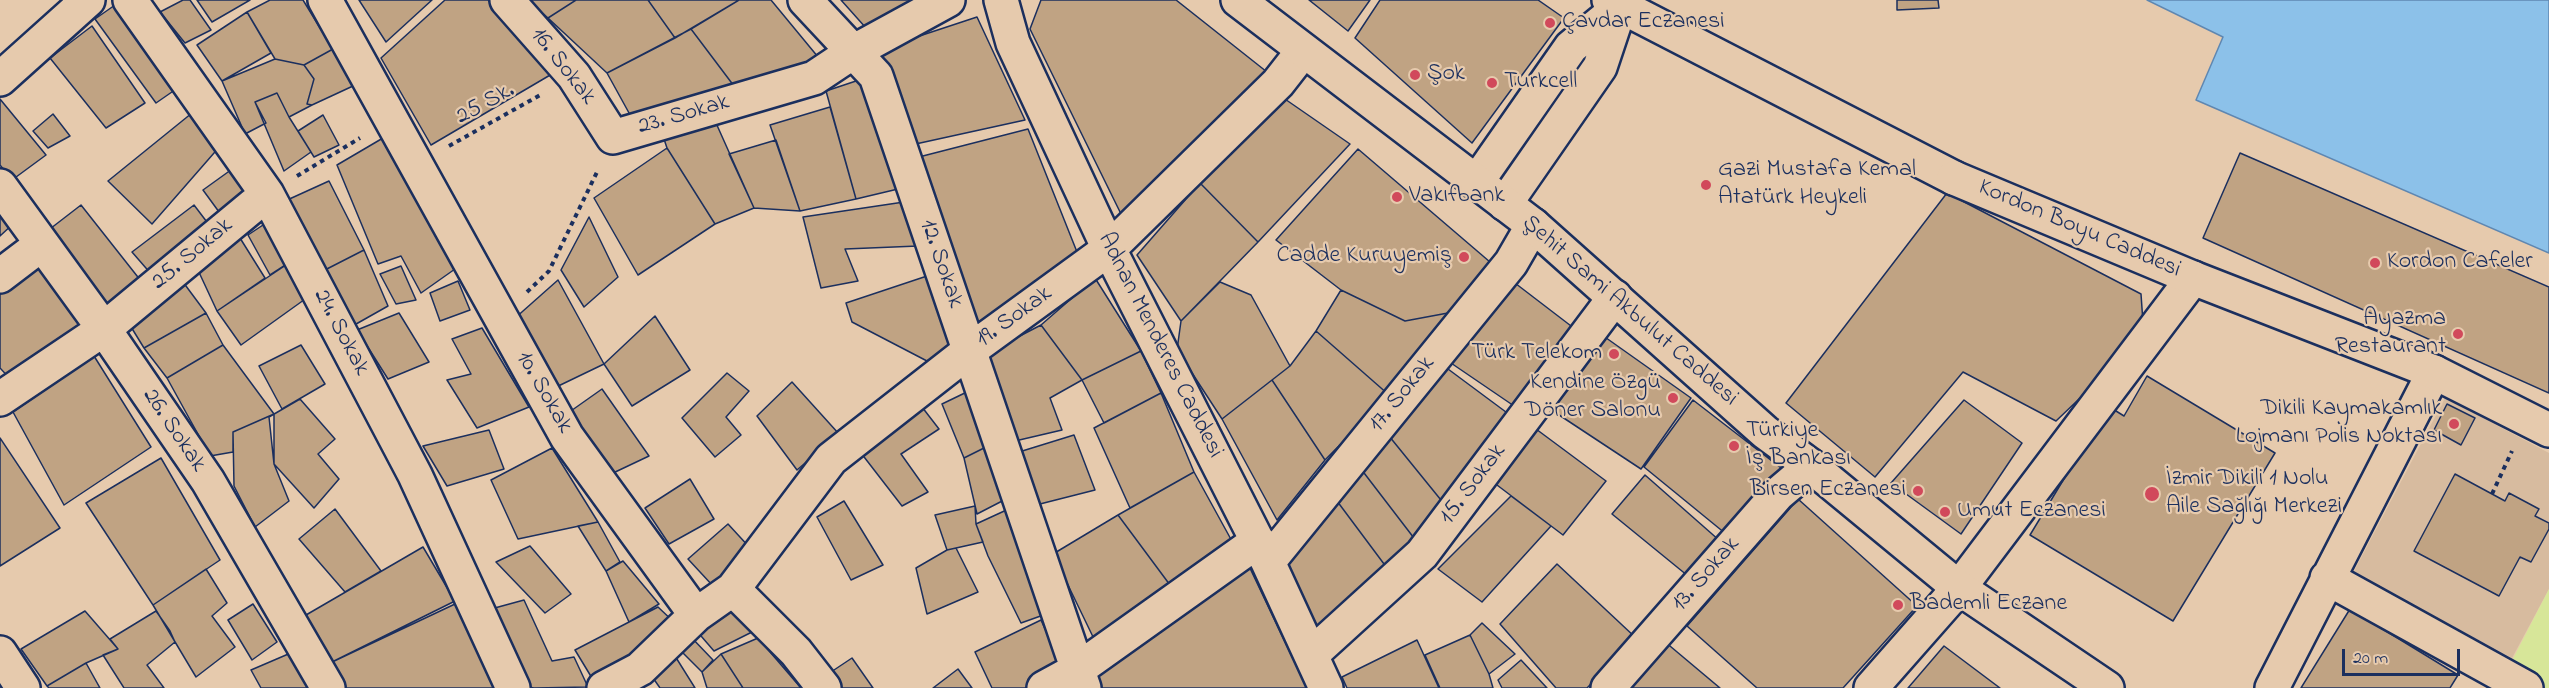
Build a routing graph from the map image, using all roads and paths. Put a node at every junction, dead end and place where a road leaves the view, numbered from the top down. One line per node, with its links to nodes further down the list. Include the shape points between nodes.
1 (87, 0): 13 (street)
2 (130, 0): 19 (street, 24. Sokak)
3 (325, 0): 14 (street, 10. Sokak)
4 (507, 0): 12 (street, 16. Sokak)
5 (805, 0): 11 (street, 12. Sokak)
6 (948, 0): 11 (street, 23. Sokak)
7 (1001, 0): 23 (street, Adnan Menderes Caddesi, via 1013,43)
8 (1238, 0): 10 (street, Şehit Sami Akbulut Caddesi)
9 (1623, 2): 17 (street, via 1572,47); 20 (street, via 1600,68); 25 (street, Kordon Boyu Caddesi, via 1954,177)
10 (1303, 51): 17 (street, Şehit Sami Akbulut Caddesi); 23 (street, 19. Sokak, via 1278,83)
11 (854, 52): 15 (street, 23. Sokak, via 814,78); 29 (street, 12. Sokak, via 876,76)
12 (574, 76): 15 (street, 16. Sokak); 16 (path, 25 Sk.)
13 (0, 79)
14 (392, 119): 16 (street, 10. Sokak); 19 (path)
15 (614, 137): 27 (path, 23. Sokak, via 549,271)
16 (415, 165): 27 (street, 10. Sokak)
17 (1476, 183): 20 (street, Şehit Sami Akbulut Caddesi)
18 (0, 186): 22 (street, 26. Sokak)
19 (267, 194): 28 (street, 25. Sokak); 45 (street, 24. Sokak, via 415,475)
20 (1505, 204): 21 (street, Şehit Sami Akbulut Caddesi)
21 (1533, 225): 26 (street, Şehit Sami Akbulut Caddesi); 35 (street, 17. Sokak, via 1511,263)
22 (42, 244): 24 (street); 28 (street, 26. Sokak)
23 (1109, 249): 29 (street, 19. Sokak); 35 (street, Adnan Menderes Caddesi)
24 (0, 276)
25 (2193, 278): 30 (street, Kordon Boyu Caddesi); 37 (street)
26 (1616, 297): 33 (street, Şehit Sami Akbulut Caddesi, via 1765,432); 41 (street, 15. Sokak, via 1422,554)
27 (500, 318): 39 (street, 10. Sokak, via 567,437)
28 (104, 329): 31 (street, 25. Sokak); 44 (street, 26. Sokak, via 208,481)
29 (969, 351): 38 (street, 19. Sokak, via 831,459); 42 (street, 12. Sokak)
30 (2434, 372): 32 (street, Kordon Boyu Caddesi); 36 (street)
31 (0, 399)
32 (2538, 424): 34 (path)
33 (1811, 466): 37 (street, Şehit Sami Akbulut Caddesi); 50 (street, 13. Sokak, via 1778,494)
34 (2492, 495)
35 (1263, 551): 41 (street, Adnan Menderes Caddesi); 42 (street, 17. Sokak)
36 (2327, 578): 53 (street); 54 (street)
37 (1959, 588): 51 (street); 52 (street, Şehit Sami Akbulut Caddesi)
38 (733, 589): 39 (street); 47 (street, via 796,652)
39 (696, 615): 46 (street, via 640,669)
40 (0, 653): 43 (street)
41 (1311, 655): 49 (street, Adnan Menderes Caddesi)
42 (1080, 679): 48 (street, 17. Sokak)
43 (23, 688)
44 (328, 688)
45 (513, 688)
46 (604, 688)
47 (824, 688)
48 (1044, 688)
49 (1326, 688)
50 (1608, 688)
51 (1871, 688)
52 (2107, 688)
53 (2272, 688)
54 (2526, 688)

